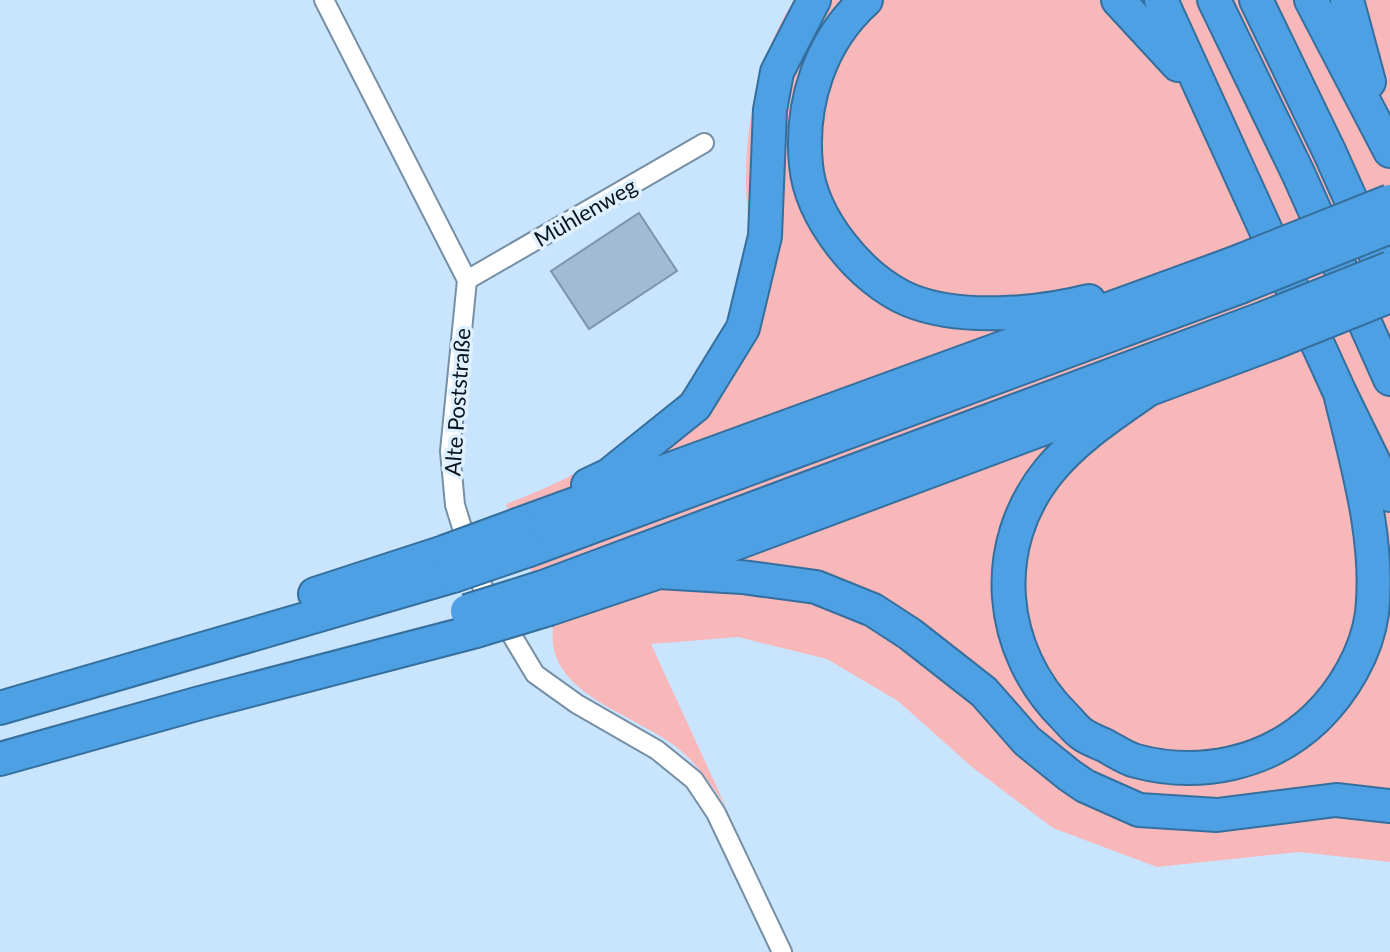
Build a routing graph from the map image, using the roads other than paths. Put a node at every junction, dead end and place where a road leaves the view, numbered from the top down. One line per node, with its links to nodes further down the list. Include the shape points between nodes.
1 (324, 0): 17 (street)
2 (814, 0): 25 (highway, via 777,72 770,110 765,236 743,328 695,406 609,475)
3 (866, 0): 16 (highway, via 849,15 824,54 808,104 806,166 817,203 843,248 881,284 908,300 938,308 1018,312)
4 (1118, 0): 10 (highway)
5 (1161, 0): 10 (highway)
6 (1214, 0): 21 (highway)
7 (1256, 0): 18 (highway)
8 (1311, 0): 12 (highway)
9 (1347, 0): 12 (highway)
10 (1201, 91): 23 (highway)
11 (704, 143): 17 (street, Mühlenweg)
12 (1388, 147)
13 (1390, 201): 16 (highway, bridge)
14 (1390, 227): 16 (highway, bridge)
15 (1390, 268): 20 (highway, bridge)
16 (1236, 275): 25 (highway)
17 (467, 280): 31 (street, Alte Poststraße, via 450,478 478,579 535,674 657,750 694,780 716,813)
18 (1390, 287)
19 (1390, 296): 20 (highway, bridge)
20 (1269, 330): 22 (highway); 27 (highway)
21 (1390, 379)
22 (1146, 391): 23 (highway, via 1079,438 1048,472 1026,507 1010,556 1008,606 1019,650 1045,698 1082,734 1134,761 1187,769 1224,766 1263,754 1300,733 1327,707 1363,647 1372,614 1371,534); 26 (highway)
23 (1340, 393): 24 (highway)
24 (1390, 495)
25 (522, 531): 28 (highway, bridge, via 448,564 222,624 81,684)
26 (659, 572): 27 (highway); 30 (highway, via 816,587 873,610 984,692 1027,741 1069,775 1139,810 1217,815 1336,800)
27 (546, 598): 29 (highway, bridge)
28 (0, 708)
29 (0, 759)
30 (1390, 806)
31 (782, 952)

